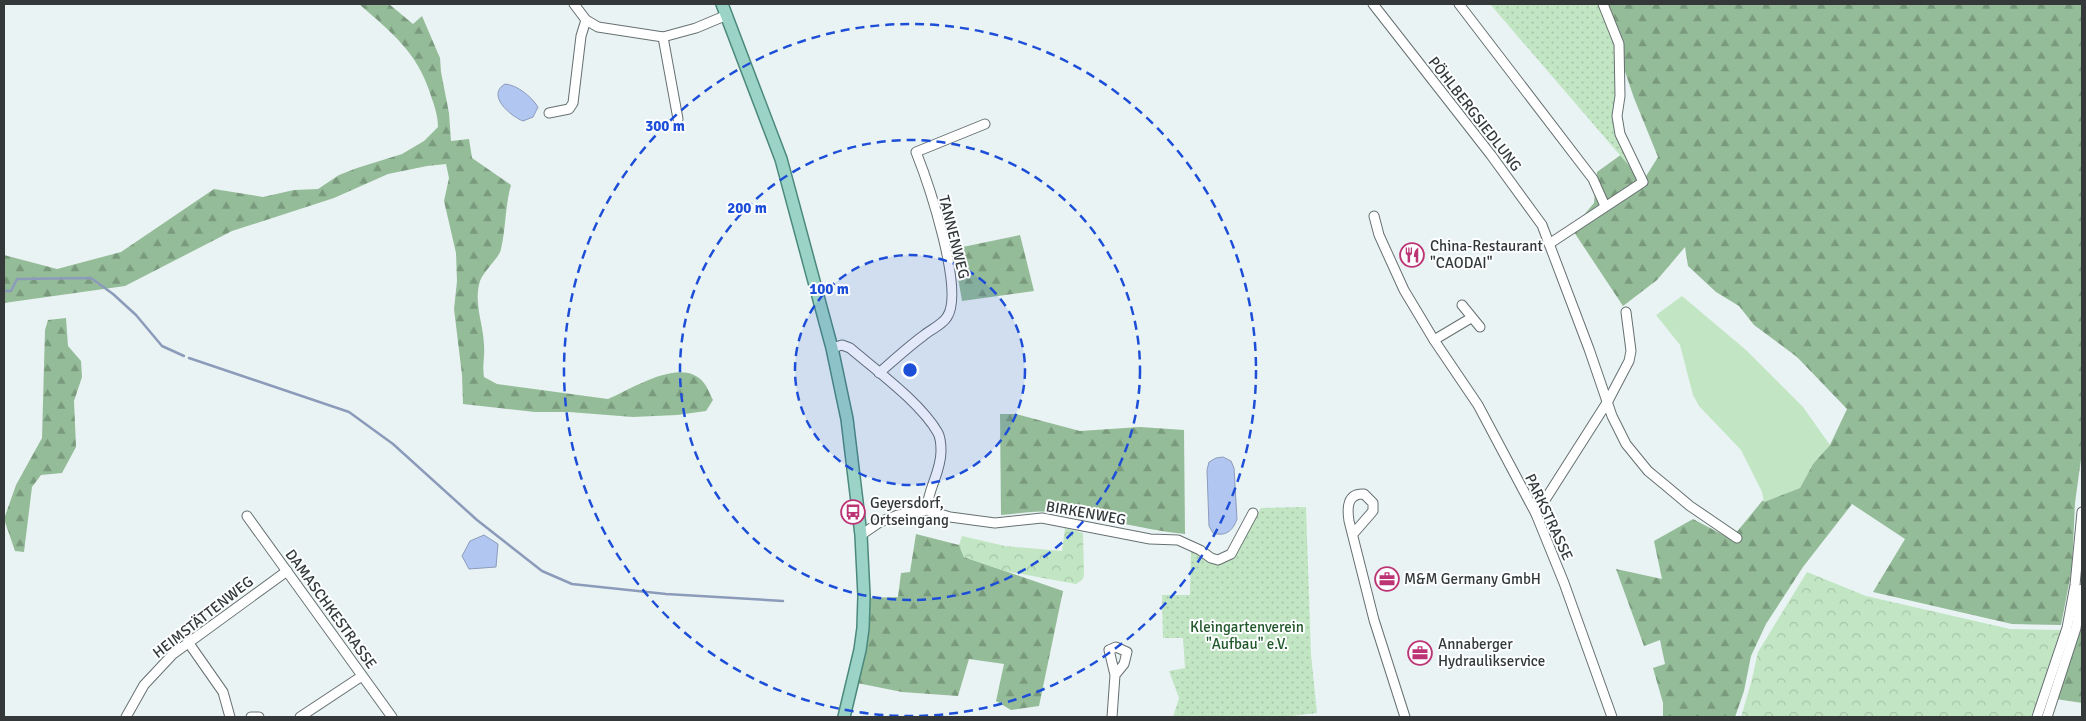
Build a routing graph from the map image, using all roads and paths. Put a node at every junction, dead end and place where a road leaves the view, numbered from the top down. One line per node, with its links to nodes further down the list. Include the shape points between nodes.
1 (574, 4): 7 (street)
2 (722, 4): 6 (main road)
3 (1373, 4): 14 (street, PÖHLBERGSIEDLUNG, via 1530,208 1542,225)
4 (1458, 4): 12 (street, via 1592,179)
5 (1603, 4): 12 (street, via 1619,44 1617,116 1620,134 1643,182)
6 (727, 15): 8 (street); 20 (main road, via 781,159)
7 (586, 20): 8 (street, via 598,27); 9 (street, via 573,102 569,109)
8 (663, 37): 10 (street)
9 (549, 113)
10 (678, 119)
11 (985, 124): 21 (street, TANNENWEG, via 916,152 946,252 953,288 952,303 947,318)
12 (1605, 206): 14 (street)
13 (1374, 216): 19 (street, PARKSTRASSE, via 1379,235 1404,290)
14 (1549, 244): 22 (street, PÖHLBERGSIEDLUNG)
15 (1462, 305): 17 (street)
16 (1626, 312): 22 (street, via 1631,351 1629,361)
17 (1471, 318): 18 (street); 19 (street)
18 (1480, 327)
19 (1434, 340): 26 (street, PARKSTRASSE, via 1478,405)
20 (832, 348): 21 (street, via 842,345 850,348); 29 (main road, via 848,420)
21 (879, 373): 23 (street, via 921,410 939,434 941,452 936,479 927,498)
22 (1608, 401): 26 (street); 30 (street, PÖHLBERGSIEDLUNG, via 1626,444 1648,470 1690,506)
23 (927, 510): 25 (street, BIRKENWEG, via 950,517 995,523 1042,518 1150,539 1178,540 1218,560 1231,554); 29 (street, BIRKENWEG, via 880,522)
24 (2082, 512): 46 (street, via 2067,628)
25 (1254, 513)
26 (1536, 514): 45 (street, PARKSTRASSE)
27 (247, 516): 31 (street, DAMASCHKESTRASSE)
28 (1353, 534): 44 (street, via 1374,620)
29 (861, 536): 42 (main road, via 863,628)
30 (1737, 538)
31 (287, 571): 33 (street, HEIMSTÄTTENWEG); 35 (street, DAMASCHKESTRASSE)
32 (2082, 589): 47 (street, via 2076,628)
33 (188, 642): 36 (street, HEIMSTÄTTENWEG, via 153,674); 37 (street, via 224,692)
34 (1115, 675): 43 (street)
35 (362, 676): 40 (street); 41 (street, DAMASCHKESTRASSE)
36 (126, 717)
37 (230, 717)
38 (251, 717): 39 (street)
39 (258, 717)
40 (300, 717)
41 (392, 717)
42 (844, 717)
43 (1112, 717)
44 (1405, 717)
45 (1612, 717)
46 (2036, 717)
47 (2047, 717)

